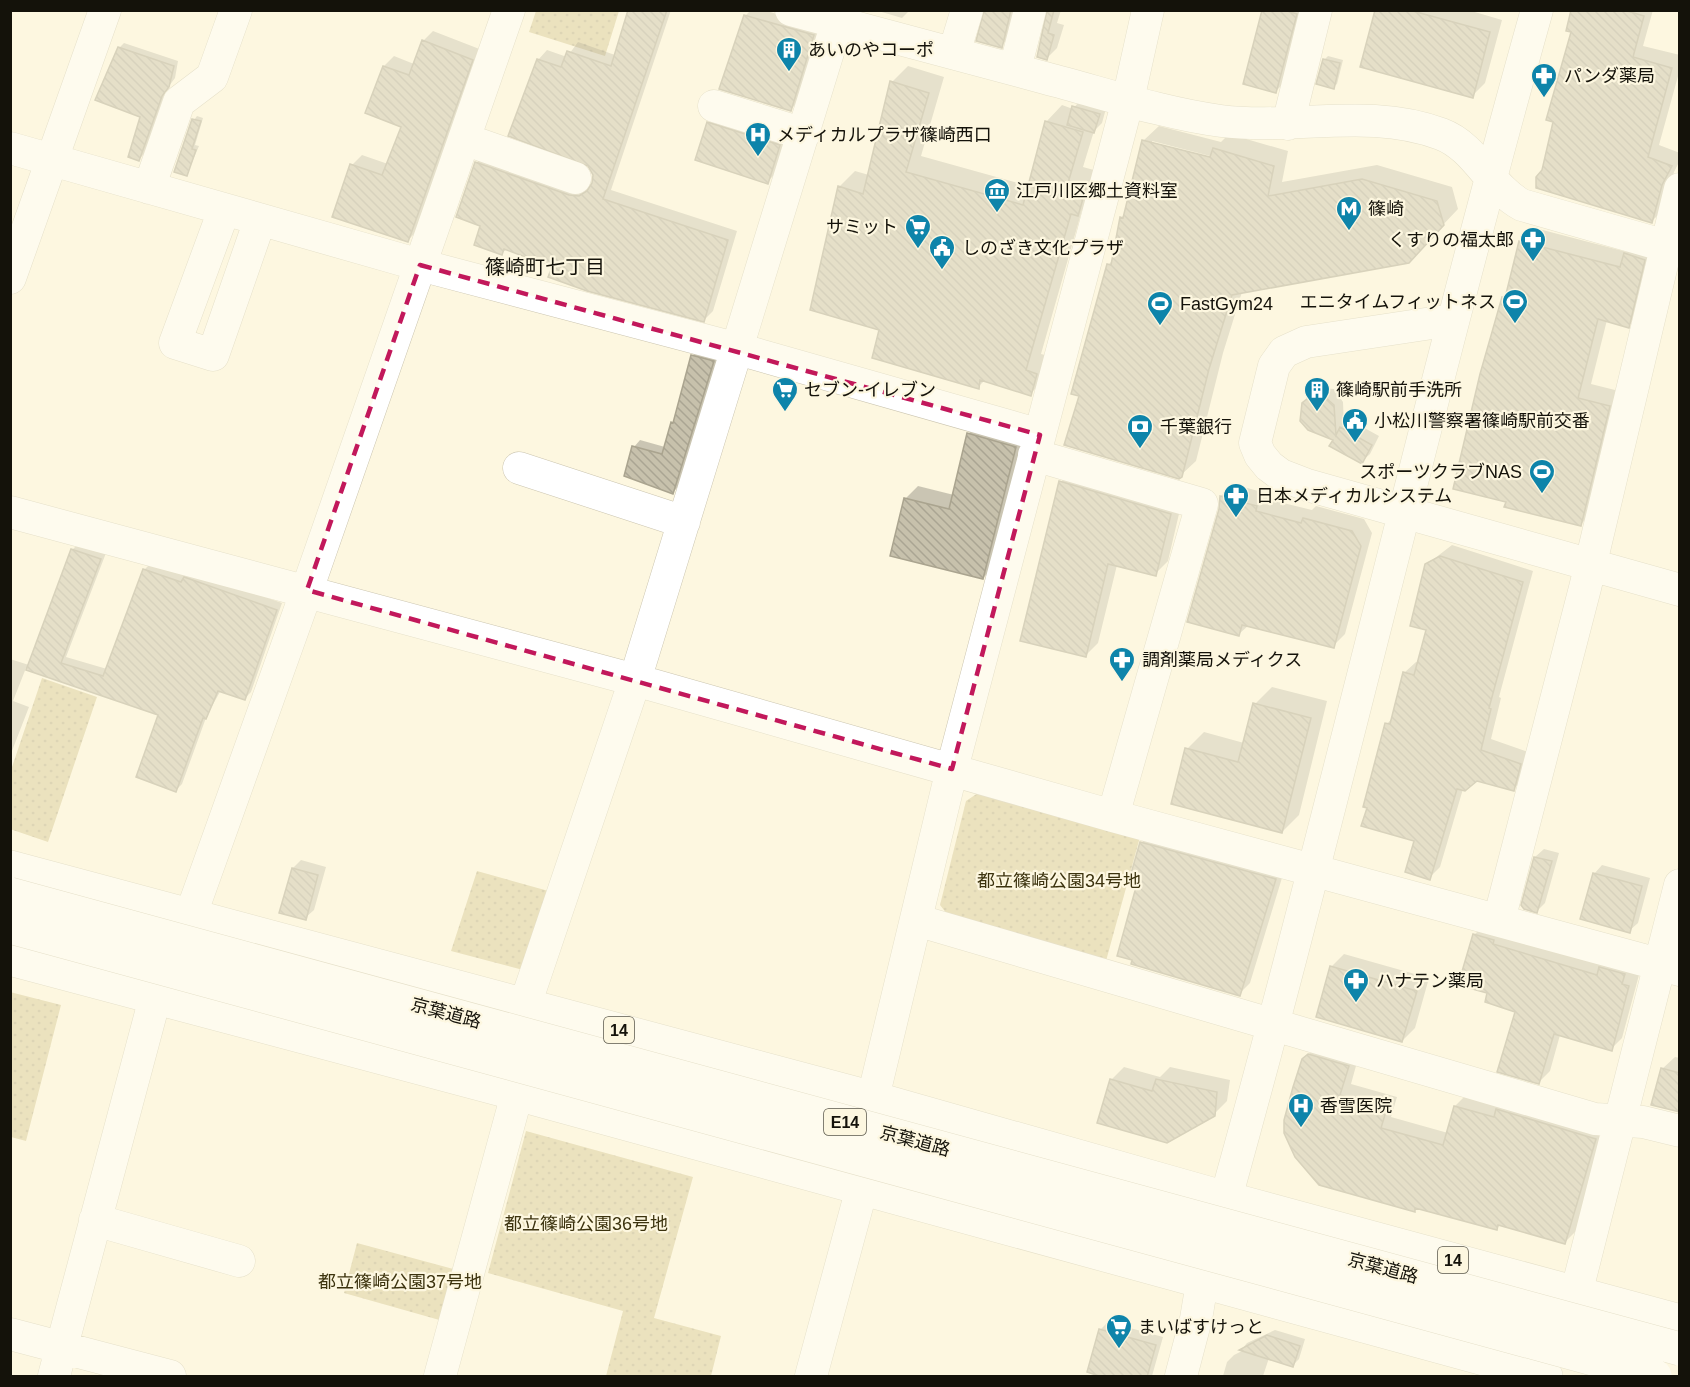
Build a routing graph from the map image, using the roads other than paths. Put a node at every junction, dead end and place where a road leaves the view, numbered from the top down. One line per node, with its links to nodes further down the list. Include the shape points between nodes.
1 (105, 10): 19 (street)
2 (236, 10): 22 (street, via 212,77 179,102)
3 (508, 10): 17 (street)
4 (791, 10): 10 (street)
5 (967, 10): 11 (street)
6 (1030, 10): 12 (street)
7 (1148, 10): 13 (street)
8 (1316, 10): 15 (street)
9 (1537, 10): 20 (street)
10 (839, 17): 11 (street); 16 (street)
11 (954, 53): 12 (street)
12 (1015, 69): 13 (street)
13 (1128, 100): 15 (street, via 1220,121); 31 (street)
14 (714, 106): 16 (street)
15 (1288, 124): 20 (street, via 1401,122 1443,134 1458,143)
16 (804, 134): 30 (street)
17 (464, 139): 21 (street); 27 (street)
18 (10, 147): 19 (street)
19 (52, 160): 22 (street); 28 (street)
20 (1490, 177): 26 (street, via 1522,205); 29 (street)
21 (575, 178)
22 (149, 188): 24 (street)
23 (1680, 189): 26 (street)
24 (224, 210): 25 (street); 25 (street, via 175,343 213,355)
25 (260, 220): 27 (street)
26 (1672, 248): 36 (street)
27 (420, 265): 30 (street); 37 (street)
28 (10, 278)
29 (1452, 320): 34 (street); 34 (street, via 1295,345 1274,366 1257,430 1255,443 1260,454 1281,475)
30 (738, 349): 31 (street); 35 (street)
31 (1037, 445): 40 (street); 41 (street, via 1202,504)
32 (519, 468): 35 (street)
33 (10, 512): 37 (street)
34 (1403, 512): 36 (street); 43 (street)
35 (684, 522): 39 (street)
36 (1590, 567): 38 (street); 48 (street)
37 (307, 590): 39 (street); 46 (street)
38 (1680, 590)
39 (635, 680): 40 (street); 53 (street)
40 (952, 769): 41 (street); 47 (street)
41 (1113, 816): 43 (street)
42 (10, 867): 46 (highway, 京葉道路 / 14)
43 (1313, 869): 48 (street); 54 (street)
44 (1680, 885): 51 (street)
45 (10, 894): 67 (highway, 京葉道路 / E14, bridge)
46 (190, 917): 52 (street); 53 (highway, 京葉道路 / 14)
47 (916, 920): 54 (street); 56 (street)
48 (1499, 920): 51 (street)
49 (10, 927): 74 (highway, 京葉道路 / E14, bridge)
50 (10, 959): 52 (highway)
51 (1669, 968): 57 (street)
52 (155, 998): 55 (highway); 61 (street)
53 (525, 1005): 56 (highway, 京葉道路 / 14)
54 (1272, 1025): 57 (street, via 1595,1119); 60 (street)
55 (517, 1094): 59 (highway); 70 (street)
56 (873, 1098): 60 (highway, 京葉道路 / 14)
57 (1621, 1122): 58 (street, via 1643,1122); 64 (street)
58 (1680, 1131)
59 (862, 1188): 63 (highway); 71 (street)
60 (1226, 1198): 63 (street); 64 (highway, 京葉道路 / 14)
61 (95, 1220): 62 (street); 68 (street)
62 (239, 1261)
63 (1202, 1282): 72 (street); 73 (highway)
64 (1576, 1294): 65 (highway, 京葉道路 / 14)
65 (1680, 1321)
66 (10, 1334): 68 (street)
67 (1680, 1349)
68 (58, 1362): 69 (street)
69 (170, 1377)
70 (440, 1377)
71 (811, 1377)
72 (1180, 1377)
73 (1546, 1377)
74 (1656, 1377)

